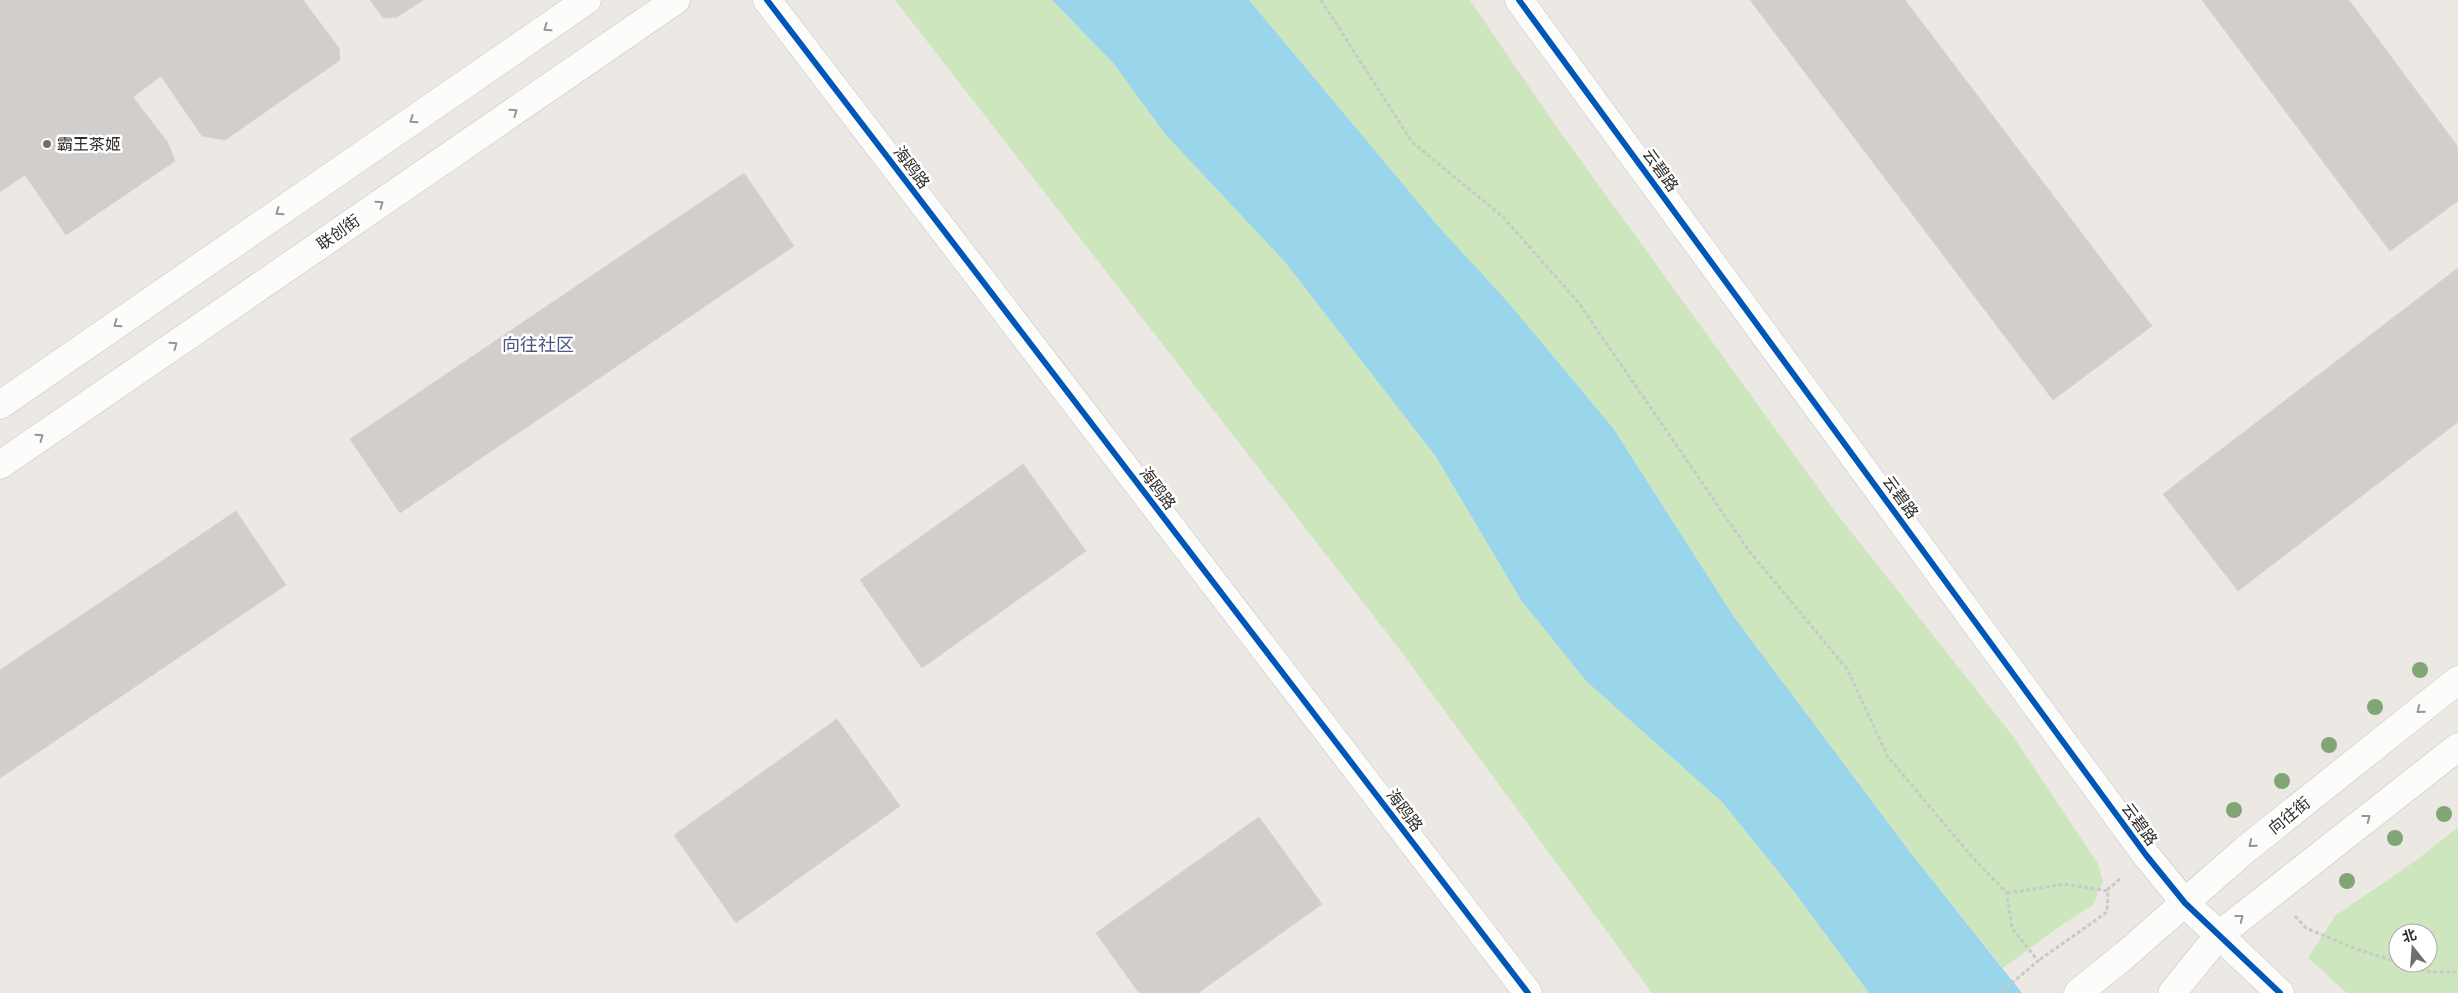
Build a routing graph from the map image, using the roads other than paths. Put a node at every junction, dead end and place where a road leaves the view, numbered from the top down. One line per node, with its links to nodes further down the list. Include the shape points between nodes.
1 (587, 0): 5 (street, one-way to 5)
2 (676, 0): 6 (street, 联创街, one-way to 2)
3 (767, 0): 11 (street, 海鸥路)
4 (1519, 0): 9 (street, 云碧路, via 2146,855)
5 (0, 405)
6 (0, 465)
7 (2458, 680): 9 (street, 向往街, one-way to 9)
8 (2458, 748): 10 (street, one-way to 8)
9 (2185, 902): 10 (street, 云碧路); 12 (street, 向往街)
10 (2219, 935): 13 (street); 14 (street, 云碧路)
11 (1528, 993)
12 (2078, 993)
13 (2172, 993)
14 (2280, 993)

